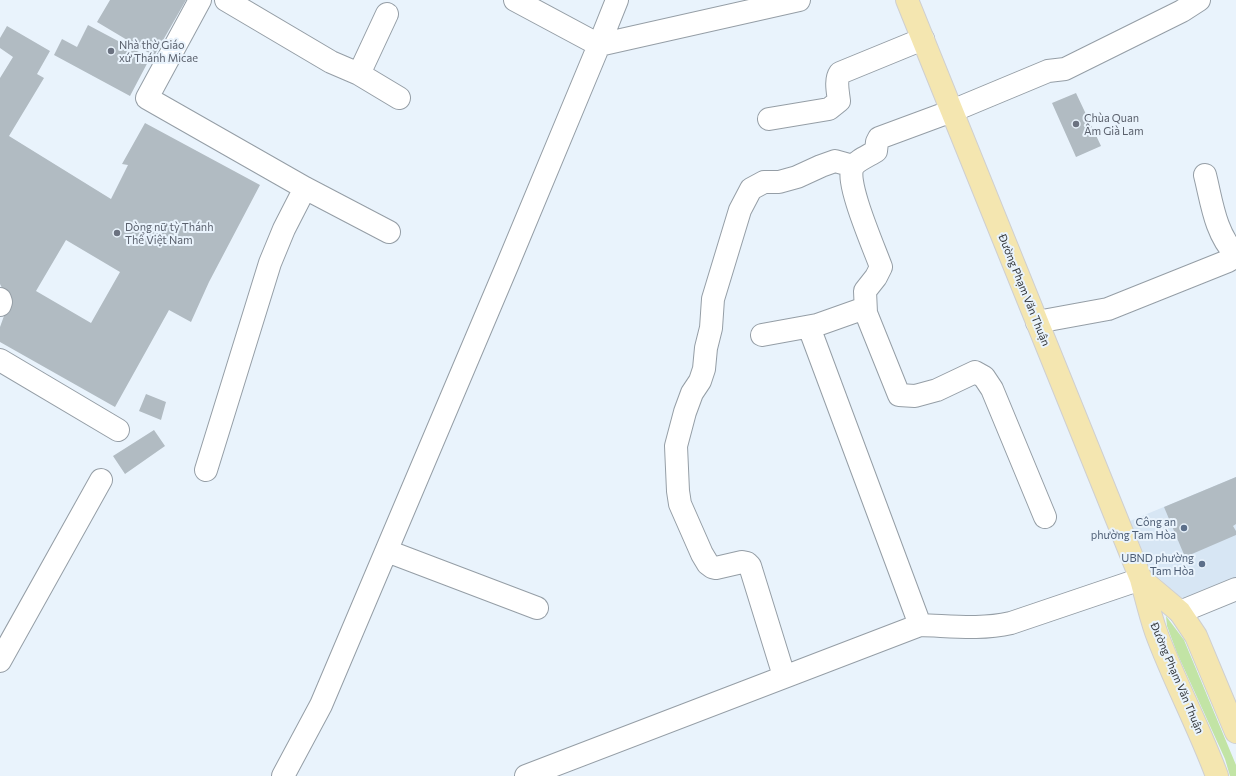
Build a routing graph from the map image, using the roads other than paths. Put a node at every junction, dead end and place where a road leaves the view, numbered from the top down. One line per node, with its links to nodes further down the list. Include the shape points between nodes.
1 (200, 0): 17 (street, via 147,98)
2 (226, 0): 11 (street, via 331,62)
3 (515, 0): 10 (street)
4 (617, 0): 10 (street)
5 (799, 0): 10 (street)
6 (907, 0): 9 (main road, Đường Phạm Văn Thuận)
7 (1199, 0): 13 (street, via 1065,69 1048,71)
8 (387, 14): 11 (street)
9 (923, 39): 13 (main road, Đường Phạm Văn Thuận); 14 (street, via 840,72 837,83 839,101 833,107)
10 (600, 45): 31 (street)
11 (359, 74): 12 (street)
12 (399, 98)
13 (952, 111): 15 (street, via 879,138 876,151); 23 (main road, Đường Phạm Văn Thuận)
14 (769, 119)
15 (853, 166): 22 (street, via 850,172 851,181 863,225 881,267 865,291); 38 (street, via 835,161 797,177 779,182 764,182 751,189 740,210 713,299 704,369 685,412 676,446 680,504 702,554 708,564 716,568 742,562 750,566)
16 (1205, 175): 19 (street, via 1216,224)
17 (305, 188): 18 (street); 28 (street, via 270,263)
18 (389, 232)
19 (1236, 256): 23 (street, via 1108,309)
20 (0, 299): 21 (street)
21 (0, 305)
22 (865, 308): 24 (street); 30 (street, via 899,395 915,396 937,390 975,372 984,377 992,389)
23 (1037, 322): 32 (main road, Đường Phạm Văn Thuận)
24 (808, 327): 25 (street); 36 (street)
25 (762, 336)
26 (0, 360): 27 (street)
27 (118, 430)
28 (206, 470)
29 (101, 480): 37 (street)
30 (1045, 517)
31 (387, 551): 34 (street); 40 (street, via 321,705)
32 (1141, 579): 35 (main road, Đường Phạm Văn Thuận); 36 (street, via 993,627); 42 (main road, Đường Phạm Văn Thuận, via 1156,631)
33 (1236, 590): 35 (street)
34 (537, 608)
35 (1180, 612): 39 (main road, Đường Phạm Văn Thuận, via 1196,636)
36 (920, 625): 38 (street)
37 (0, 661)
38 (784, 676): 41 (street)
39 (1236, 732)
40 (283, 776)
41 (526, 776)
42 (1217, 776)

